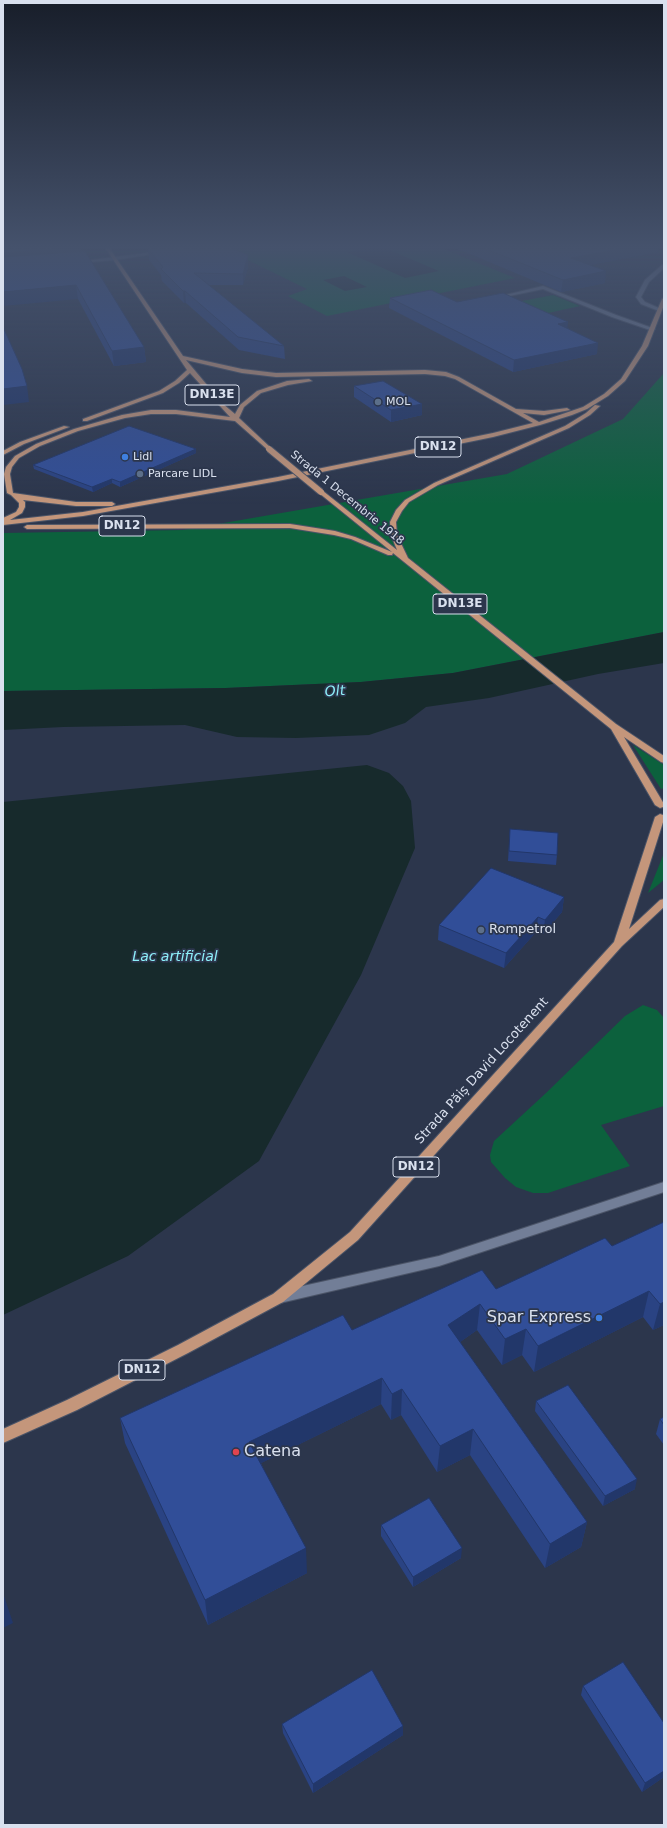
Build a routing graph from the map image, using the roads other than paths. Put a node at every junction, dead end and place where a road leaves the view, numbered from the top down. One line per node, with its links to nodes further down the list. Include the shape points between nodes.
1 (166, 334): 3 (main road, Strada 1 Decembrie 1918 / DN13E)
2 (650, 334): 6 (main road, DN12, via 623,380)
3 (181, 357): 4 (main road, Strada 1 Decembrie 1918 / DN13E); 5 (main road, via 276,375 425,372 446,374)
4 (190, 370): 9 (main road, Strada 1 Decembrie 1918 / DN13E); 11 (main road, via 161,392 30,440)
5 (467, 384): 8 (main road); 9 (main road, via 424,378 287,383 252,397 242,406)
6 (606, 395): 7 (main road, DN12); 17 (main road, via 588,414 567,427 436,484 407,501 393,522 394,535)
7 (585, 408): 8 (main road, via 544,413); 10 (main road, DN12)
8 (514, 411): 10 (main road)
9 (235, 419): 12 (main road, via 151,412 124,416 76,430 38,445 17,457 7,474); 17 (main road, Strada 1 Decembrie 1918 / DN13E, bridge)
10 (538, 424): 14 (main road, DN12, via 493,436)
11 (3, 453)
12 (7, 492): 13 (main road)
13 (18, 497): 14 (main road, DN12, via 76,504); 15 (main road, via 22,502 19,513)
14 (156, 501): 15 (main road, DN12, via 70,516)
15 (3, 522)
16 (3, 527): 17 (main road, DN12, via 290,526 335,532)
17 (406, 561): 18 (main road, Strada 1 Decembrie 1918 / DN13E)
18 (613, 726): 19 (main road, Strada 1 Decembrie 1918 / DN13E); 20 (main road, Strada 1 Decembrie 1918 / DN13E)
19 (664, 760)
20 (662, 802): 21 (main road, DN12, via 659,811)
21 (662, 820): 23 (main road, Strada Păiș David Locotenent / DN12)
22 (662, 905): 23 (main road, Strada Păiș David Locotenent / DN12)
23 (618, 944): 25 (main road, Strada Păiș David Locotenent / DN12, via 354,1236)
24 (664, 1187): 25 (street, Strada Păiș David Locotenent, via 439,1261)
25 (278, 1298): 26 (main road, Strada Păiș David Locotenent / DN12, via 72,1405)
26 (3, 1436)

